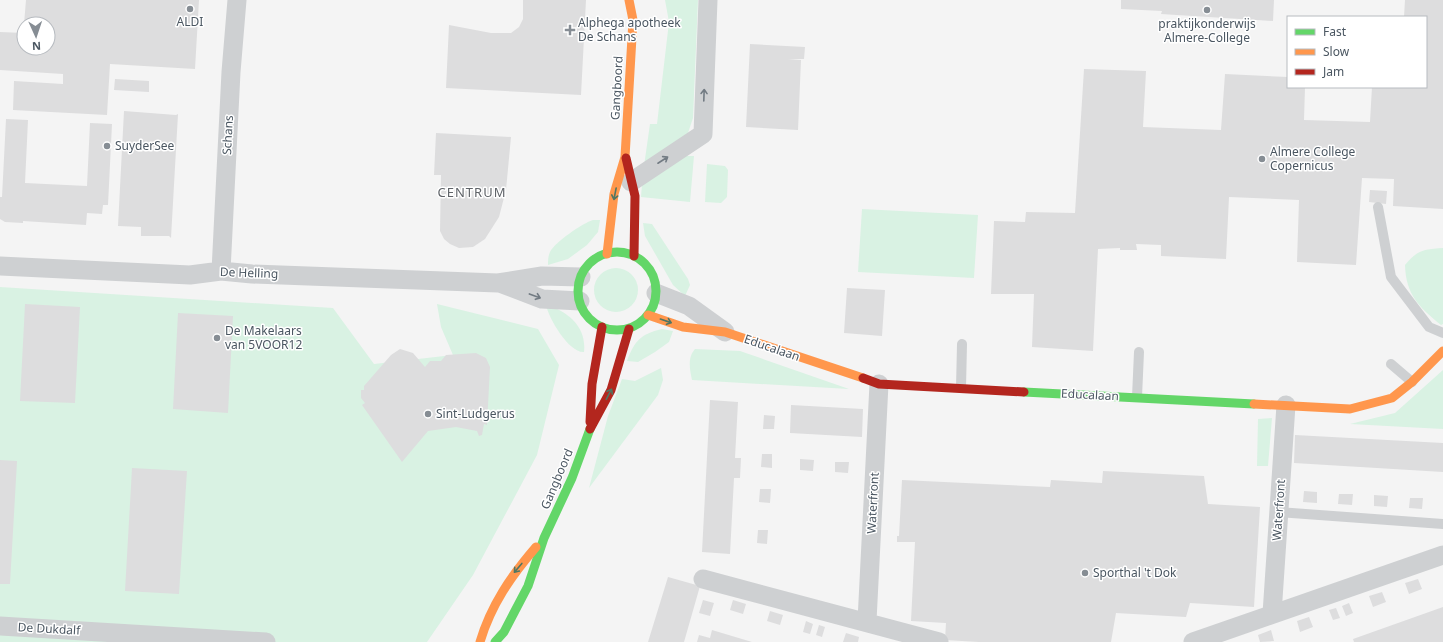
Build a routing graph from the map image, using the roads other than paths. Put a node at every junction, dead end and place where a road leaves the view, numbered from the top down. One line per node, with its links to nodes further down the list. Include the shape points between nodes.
1 (237, 0): 12 (street, Schans)
2 (629, 0): 5 (main road, Gangboord)
3 (640, 0): 5 (main road, Gangboord)
4 (708, 0): 7 (street, one-way to 4, via 703,134)
5 (633, 20): 6 (main road, Gangboord)
6 (625, 157): 7 (main road, Gangboord); 9 (main road, Gangboord, one-way to 9, via 614,194)
7 (631, 182): 10 (main road, Gangboord, via 634,196)
8 (1378, 207): 21 (lane, via 1391,278 1429,327)
9 (607, 254): 10 (main road, via 620,252); 13 (main road, via 591,263)
10 (634, 256): 15 (main road, via 651,272)
11 (0, 266): 12 (street, De Helling, via 190,275)
12 (221, 271): 14 (street, De Helling)
13 (581, 278): 14 (street, De Helling, via 542,276); 16 (main road)
14 (498, 283): 16 (street, De Helling, one-way to 16, via 542,299)
15 (656, 294): 17 (main road, via 654,305); 20 (street, Educalaan, via 689,306)
16 (580, 302): 18 (main road, via 588,317)
17 (648, 315): 19 (main road); 20 (main road, Educalaan, one-way to 20, via 683,327)
18 (602, 327): 19 (main road, via 615,330); 31 (main road, Gangboord, via 592,384)
19 (629, 329): 31 (main road, Gangboord, one-way to 19, via 612,390)
20 (725, 332): 27 (main road, Educalaan)
21 (1443, 333)
22 (962, 344): 28 (lane)
23 (1443, 351): 26 (main road, Educalaan)
24 (1139, 352): 29 (lane)
25 (1391, 364): 26 (lane)
26 (1412, 382): 30 (main road, Educalaan, via 1392,398 1350,409)
27 (879, 384): 28 (main road, Educalaan); 38 (street, Waterfront)
28 (961, 388): 29 (main road, Educalaan)
29 (1137, 397): 30 (main road, Educalaan)
30 (1286, 405): 32 (street, Waterfront)
31 (590, 428): 34 (main road, Gangboord, via 572,478)
32 (1278, 512): 33 (lane); 37 (street, Waterfront)
33 (1443, 524)
34 (544, 538): 41 (main road, Gangboord, one-way to 41, via 509,580 486,621); 42 (main road, Gangboord, via 528,586 504,632)
35 (1443, 555): 37 (street)
36 (703, 579): 38 (street)
37 (1272, 614): 44 (street)
38 (867, 621): 43 (street)
39 (0, 626): 40 (street, De Dukdalf)
40 (266, 642)
41 (480, 642)
42 (495, 642)
43 (939, 642)
44 (1193, 642)

